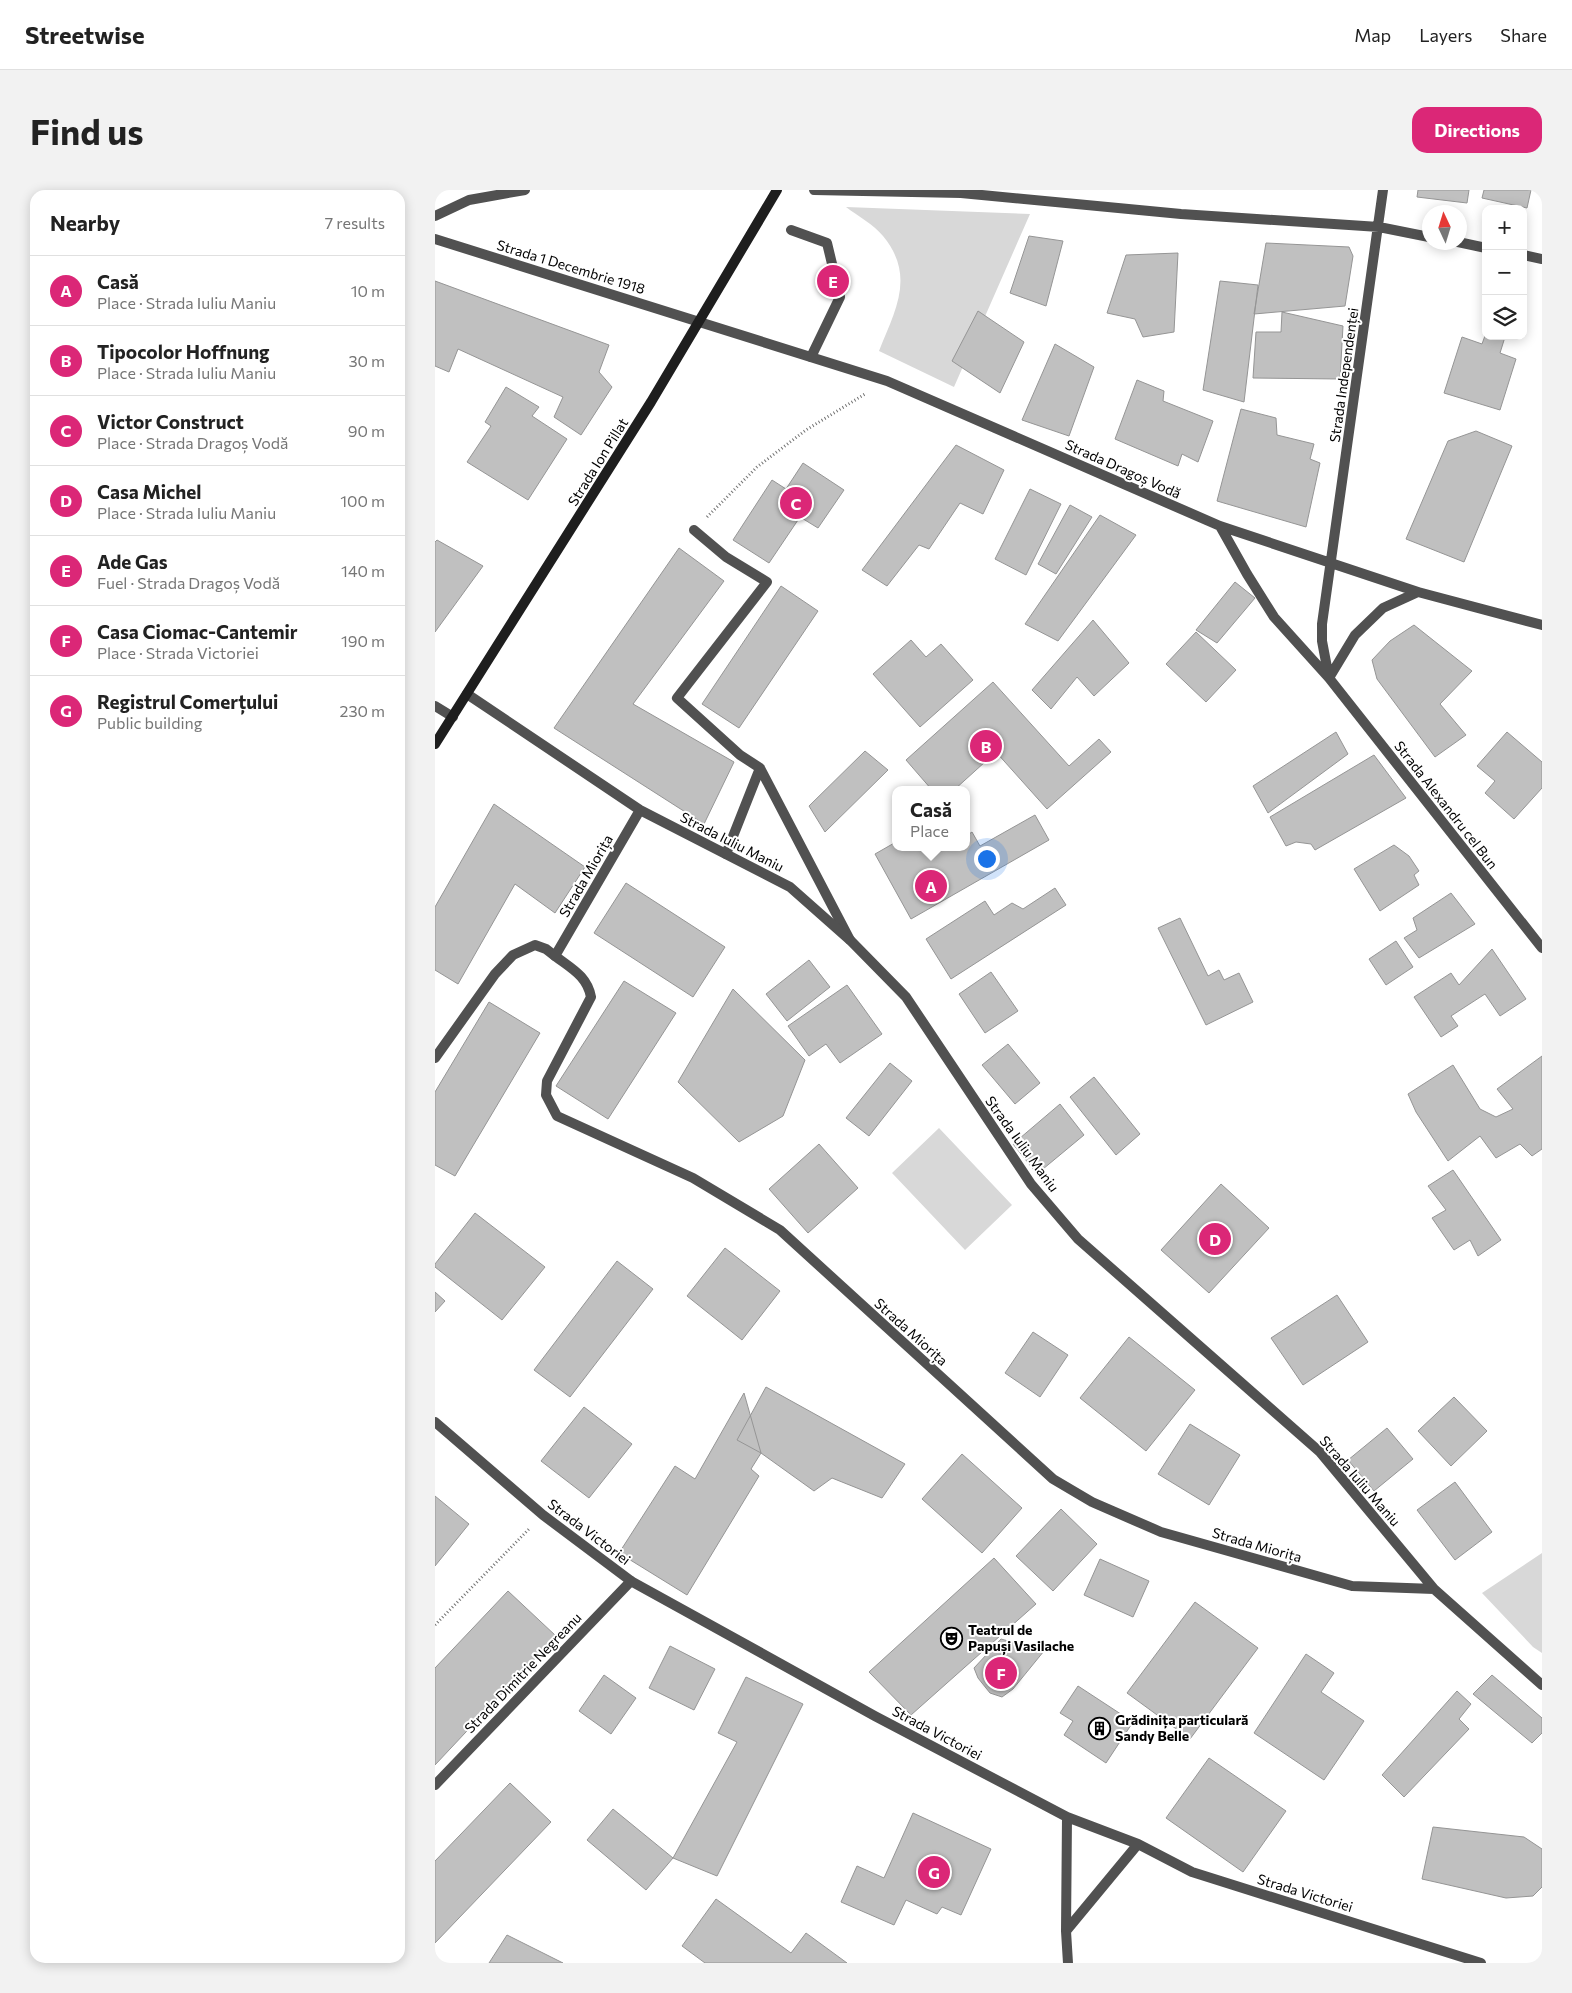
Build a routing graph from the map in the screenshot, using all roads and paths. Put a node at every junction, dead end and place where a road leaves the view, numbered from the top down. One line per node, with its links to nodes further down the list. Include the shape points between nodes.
1 (525, 190): 5 (street, via 469,200)
2 (777, 190): 14 (main road, Strada Ion Pillat)
3 (814, 190): 6 (street, via 961,193 1181,214)
4 (1383, 190): 6 (street, Strada Independenței)
5 (435, 216)
6 (1379, 227): 8 (street); 19 (street, Strada Independenței)
7 (791, 230): 15 (street, via 827,243 840,297)
8 (1422, 236)
9 (435, 239): 14 (street, Strada 1 Decembrie 1918)
10 (1467, 244): 11 (street)
11 (1482, 247)
12 (1527, 256): 13 (street)
13 (1542, 259)
14 (699, 321): 15 (street, Strada Dragoș Vodă); 23 (main road, Strada Ion Pillat)
15 (811, 357): 16 (street, Strada Dragoș Vodă)
16 (887, 381): 17 (street, Strada Dragoș Vodă); 18 (path, via 806,430 757,467)
17 (1219, 526): 19 (street, Strada Dragoș Vodă); 22 (street, Strada Alexandru cel Bun, via 1274,617)
18 (694, 530): 27 (street, via 726,557 767,582 677,698 740,756)
19 (1332, 563): 20 (street, Strada Dragoș Vodă); 22 (street, Strada Alexandru cel Bun, via 1322,624)
20 (1418, 592): 21 (street, Strada Dragoș Vodă); 22 (street, via 1383,608 1355,635)
21 (1542, 625)
22 (1329, 678): 31 (street, Strada Alexandru cel Bun)
23 (467, 694): 25 (main road, Strada Ion Pillat); 28 (street, Strada Iuliu Maniu)
24 (435, 706): 25 (street)
25 (453, 717): 26 (main road, Strada Ion Pillat)
26 (435, 744)
27 (760, 768): 29 (street); 30 (street)
28 (640, 810): 29 (street, Strada Iuliu Maniu); 32 (street, Strada Miorița)
29 (726, 854): 30 (street, Strada Iuliu Maniu, via 790,886)
30 (851, 941): 37 (street, Strada Iuliu Maniu, via 906,997 1031,1184 1078,1239 1320,1452)
31 (1542, 948)
32 (555, 956): 33 (street, Strada Miorița, via 535,945 513,955 495,974); 37 (street, Strada Miorița, via 584,978 591,997 547,1081 546,1095 557,1116 693,1178 780,1230 1053,1478 1092,1502 1161,1532 1352,1586)
33 (435, 1058)
34 (435, 1422): 35 (street, Strada Victoriei)
35 (543, 1515): 36 (street, Strada Victoriei); 38 (path)
36 (631, 1581): 40 (street, Strada Dimitrie Negreanu); 41 (street, Strada Victoriei, via 875,1716)
37 (1434, 1589): 39 (street, Strada Iuliu Maniu)
38 (435, 1625)
39 (1542, 1685)
40 (435, 1785)
41 (1067, 1817): 42 (street, Strada Victoriei); 43 (street)
42 (1138, 1844): 43 (street); 45 (street, Strada Victoriei, via 1192,1872)
43 (1066, 1931): 44 (street)
44 (1068, 1963)
45 (1481, 1963)

